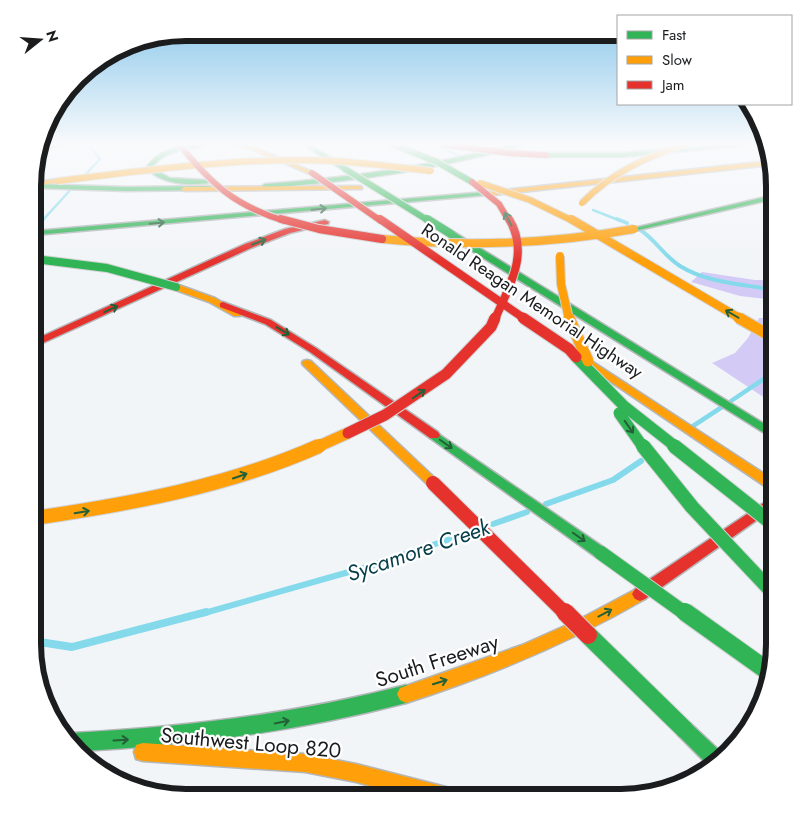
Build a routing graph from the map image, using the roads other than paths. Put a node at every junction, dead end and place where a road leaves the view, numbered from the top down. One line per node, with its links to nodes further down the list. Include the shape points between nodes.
1 (54, 183): 12 (main road, one-way to 12, bridge)
2 (212, 183): 21 (main road, bridge, via 224,193 258,209)
3 (252, 183): 15 (main road)
4 (323, 183): 28 (main road, Ronald Reagan Memorial Highway, bridge)
5 (368, 183): 23 (main road, Ronald Reagan Memorial Highway, bridge)
6 (394, 183): 14 (main road)
7 (473, 183): 32 (main road, one-way to 7, bridge, via 160,498 235,478 355,430 410,400 448,372 496,322 514,280 518,249 510,221 492,197)
8 (474, 183): 18 (main road)
9 (476, 183): 26 (main road, one-way to 9, bridge, via 567,217)
10 (601, 183): 16 (main road)
11 (603, 183): 34 (main road, one-way to 34, bridge, via 587,198 568,229 562,247 558,275 566,313 579,344 628,427 690,505)
12 (41, 184)
13 (41, 185): 15 (main road)
14 (397, 185): 15 (main road, via 340,189); 19 (main road)
15 (184, 189)
16 (522, 192): 21 (main road); 22 (main road, one-way to 16)
17 (765, 199): 21 (main road, bridge, via 615,233 533,244 409,242)
18 (226, 204)
19 (434, 208)
20 (450, 220): 23 (main road, via 476,238)
21 (308, 226): 27 (main road, one-way to 21, via 241,249)
22 (41, 233)
23 (487, 256): 29 (main road, Ronald Reagan Memorial Highway, bridge)
24 (41, 260): 25 (main road, bridge, via 134,275 189,291)
25 (222, 305): 35 (main road, one-way to 35, bridge, via 268,322 313,350); 38 (main road, bridge, via 294,353 415,465)
26 (765, 333)
27 (41, 341)
28 (569, 349): 30 (main road, Ronald Reagan Memorial Highway, bridge); 33 (main road, bridge, via 624,406)
29 (765, 429)
30 (765, 480)
31 (765, 507): 36 (main road, South Freeway, one-way to 31, via 213,733 275,724 378,700 478,670 557,637 632,598)
32 (42, 517)
33 (765, 518)
34 (765, 585)
35 (763, 668)
36 (80, 742)
37 (87, 749): 39 (main road, Southwest Loop 820, via 305,763)
38 (712, 757)
39 (412, 788)

